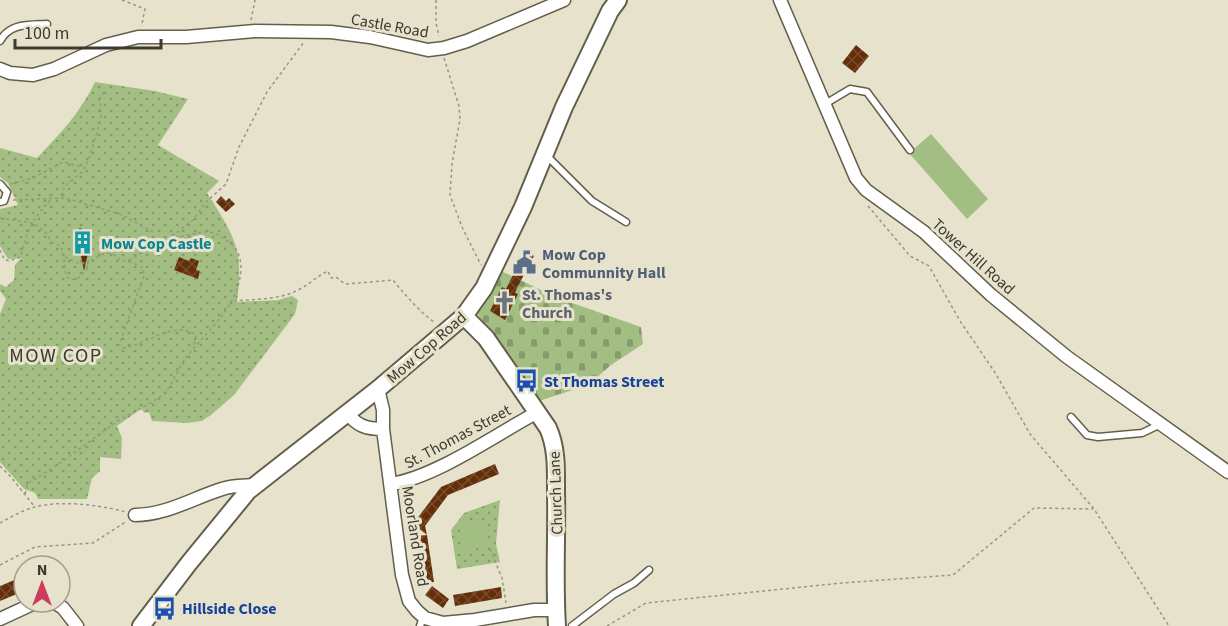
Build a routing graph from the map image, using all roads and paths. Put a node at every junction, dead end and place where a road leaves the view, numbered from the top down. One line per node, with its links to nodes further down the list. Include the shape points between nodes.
1 (122, 0): 10 (path, via 146,9)
2 (255, 0): 9 (path)
3 (436, 0): 12 (path)
4 (564, 0): 12 (street, Castle Road, via 468,41)
5 (618, 0): 17 (street, Mow Cop Road, via 568,98)
6 (780, 0): 15 (street, Tower Hill Road)
7 (47, 24): 11 (lane, via 17,26 9,29)
8 (310, 32): 9 (street, Castle Road); 12 (street, Castle Road, via 370,37 428,50); 36 (path, via 267,92 239,147 226,184 193,220 166,239 212,232 233,244 241,270)
9 (243, 33): 10 (street, Castle Road)
10 (138, 37): 13 (street, Castle Road, via 106,45 33,75)
11 (0, 41)
12 (442, 48): 35 (path, via 460,119 450,195 474,254)
13 (0, 69)
14 (104, 92): 18 (path, via 96,138)
15 (825, 104): 16 (lane, via 850,89 867,92); 21 (street, Tower Hill Road, via 856,178)
16 (910, 150)
17 (545, 154): 26 (lane, via 592,201); 35 (street, Mow Cop Road)
18 (84, 167): 20 (path, via 63,162 33,178); 22 (path, via 65,186)
19 (0, 184): 24 (lane, via 7,192)
20 (9, 184)
21 (866, 190): 44 (street, Tower Hill Road, via 924,232 991,296 1067,357); 52 (path, via 866,204 910,256 929,266 1030,434)
22 (61, 197): 23 (path); 28 (path, via 120,214)
23 (52, 199): 24 (path); 27 (path, via 41,208)
24 (3, 200)
25 (0, 218): 27 (path)
26 (626, 222)
27 (33, 223): 31 (path, via 21,257 9,261); 32 (path, via 60,246)
28 (155, 233)
29 (87, 235): 34 (path, via 91,251)
30 (152, 240): 33 (path)
31 (0, 250)
32 (64, 256): 34 (path, via 80,264); 34 (path, via 66,276 70,279 76,280 87,269)
33 (129, 261): 34 (path, via 120,261 115,254 107,253); 39 (path, via 143,268 144,276 119,345 129,348 160,333 186,332 196,335)
34 (88, 262)
35 (490, 274): 37 (street, Mow Cop Road)
36 (233, 301): 38 (path, via 286,295 328,271 331,278 345,284 393,280 422,314); 39 (path)
37 (465, 316): 38 (street, Mow Cop Road); 42 (street, Church Lane, via 486,338)
38 (447, 332): 40 (street, Mow Cop Road)
39 (194, 348): 50 (path, via 163,395 28,483)
40 (378, 389): 41 (street, Mow Cop Road); 45 (street, Moorland Road)
41 (347, 412): 45 (street, via 358,425); 49 (street, Mow Cop Road)
42 (536, 413): 48 (street, St. Thomas Street, via 429,472); 60 (street, Church Lane, via 548,428 556,453)
43 (1071, 417): 44 (lane, via 1087,435 1098,437 1142,433)
44 (1161, 423): 47 (street, Tower Hill Road)
45 (383, 429): 48 (street, Moorland Road)
46 (0, 466): 50 (path)
47 (1228, 472)
48 (391, 484): 61 (street, Moorland Road, via 402,575 409,601)
49 (256, 485): 53 (street, via 225,488 171,509); 63 (street, Mow Cop Road)
50 (26, 494): 51 (path)
51 (34, 507): 53 (path, via 81,505); 54 (path)
52 (1094, 509): 65 (path, via 1034,508 953,575 646,603); 66 (path)
53 (135, 515): 56 (path, via 93,543 35,546)
54 (0, 523)
55 (490, 549): 59 (path, via 502,578)
56 (0, 565)
57 (649, 570): 64 (lane)
58 (68, 614): 62 (street)
59 (508, 614): 60 (street, Moorland Road, via 534,610); 61 (street, Moorland Road)
60 (556, 618)
61 (421, 622)
62 (77, 626)
63 (141, 626)
64 (572, 626)
65 (607, 626)
66 (1169, 626)

